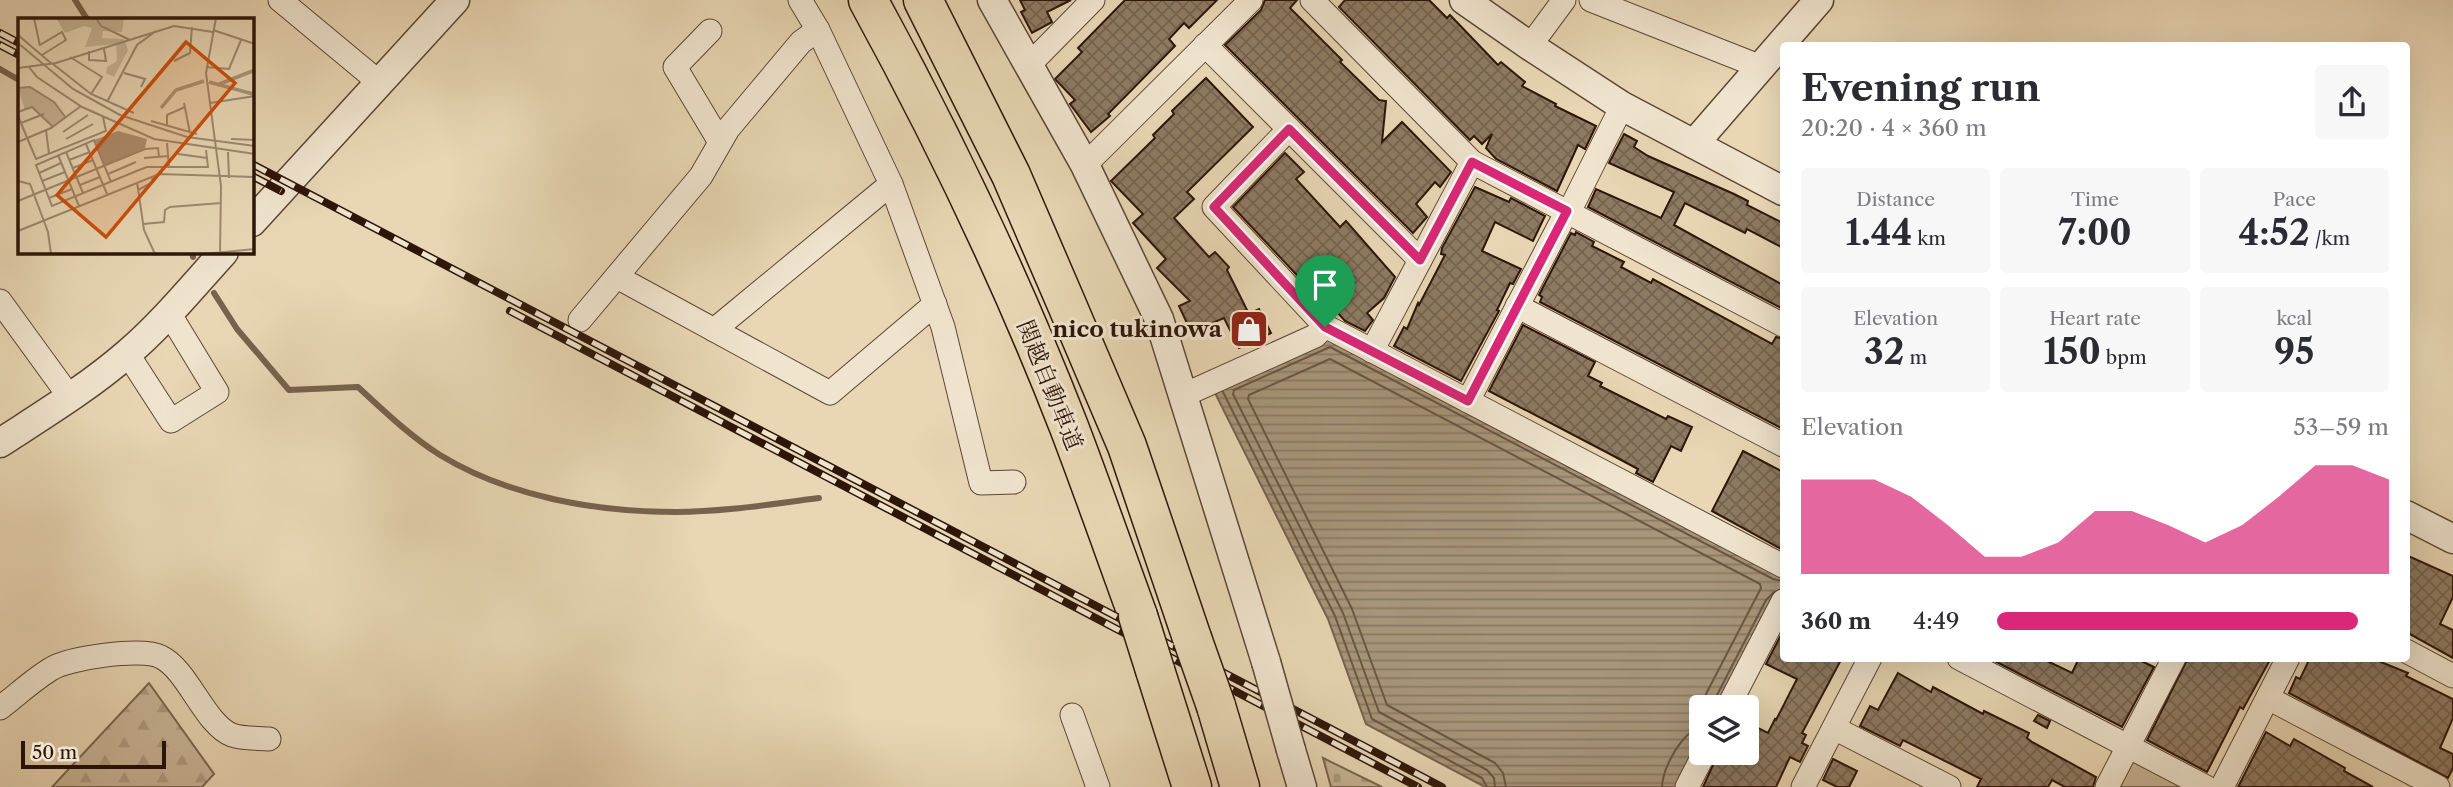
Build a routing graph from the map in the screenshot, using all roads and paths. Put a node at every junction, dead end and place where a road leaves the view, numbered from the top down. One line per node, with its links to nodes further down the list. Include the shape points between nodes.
1 (280, 0): 22 (street)
2 (454, 0): 22 (street)
3 (800, 0): 14 (street)
4 (868, 0): 71 (highway, 関越自動車道, bridge, via 1013,293 1068,426 1138,616)
5 (923, 0): 72 (highway, 関越自動車道, bridge, via 1011,175 1127,446)
6 (992, 0): 20 (street)
7 (1093, 0): 20 (street)
8 (1251, 0): 18 (street)
9 (1312, 0): 27 (street)
10 (1464, 0): 19 (street)
11 (1564, 0): 19 (street)
12 (1591, 0): 21 (street)
13 (1819, 0): 16 (street)
14 (818, 30): 25 (street, via 801,42); 29 (street)
15 (710, 31): 25 (street, via 675,67)
16 (1782, 42)
17 (1780, 44): 21 (street)
18 (1205, 45): 24 (street); 28 (street)
19 (1530, 46): 23 (street)
20 (1029, 65): 28 (street)
21 (1760, 67): 26 (street)
22 (380, 83): 32 (street)
23 (1622, 106): 26 (street); 31 (street)
24 (1289, 129): 34 (street); 42 (street, via 1214,207)
25 (720, 142): 35 (street, via 701,176)
26 (1694, 144): 30 (street)
27 (1472, 162): 31 (street); 34 (street)
28 (1085, 164): 46 (street, via 1159,319)
29 (891, 184): 37 (street); 43 (street)
30 (1780, 189)
31 (1568, 212): 38 (street); 41 (street)
32 (254, 220)
33 (222, 254): 39 (street)
34 (1420, 260): 44 (street)
35 (617, 277): 40 (street); 43 (street)
36 (0, 300): 47 (street)
37 (935, 304): 43 (street, via 830,393); 51 (street, via 981,483)
38 (1517, 306): 48 (street); 50 (street)
39 (169, 313): 45 (street); 45 (street, via 217,392 171,421)
40 (580, 320)
41 (1780, 323)
42 (1325, 327): 44 (street); 46 (street, via 1315,336)
43 (714, 330)
44 (1372, 351): 48 (street)
45 (127, 353): 47 (street)
46 (1184, 395): 73 (street, bridge)
47 (69, 396): 49 (street)
48 (1468, 401): 54 (street)
49 (0, 443)
50 (1780, 443)
51 (1014, 482)
52 (2410, 517): 53 (street)
53 (2453, 539)
54 (1780, 564)
55 (1780, 607): 62 (street)
56 (2410, 653): 61 (street)
57 (1868, 662): 66 (street)
58 (1967, 662): 68 (street)
59 (2172, 662): 68 (street)
60 (2286, 662): 63 (street)
61 (2453, 676)
62 (1734, 695)
63 (2268, 698): 79 (street); 80 (street)
64 (0, 708): 67 (street, via 67,661 132,653 161,657 181,675 221,729 234,736)
65 (1072, 715): 70 (street)
66 (1834, 728): 75 (street); 76 (street)
67 (270, 739)
68 (2128, 746): 77 (street); 78 (street)
69 (1698, 765): 74 (street)
70 (1098, 787)
71 (1192, 787)
72 (1240, 787)
73 (1302, 787)
74 (1687, 787)
75 (1803, 787)
76 (1949, 787)
77 (2107, 787)
78 (2206, 787)
79 (2221, 787)
80 (2438, 787)

